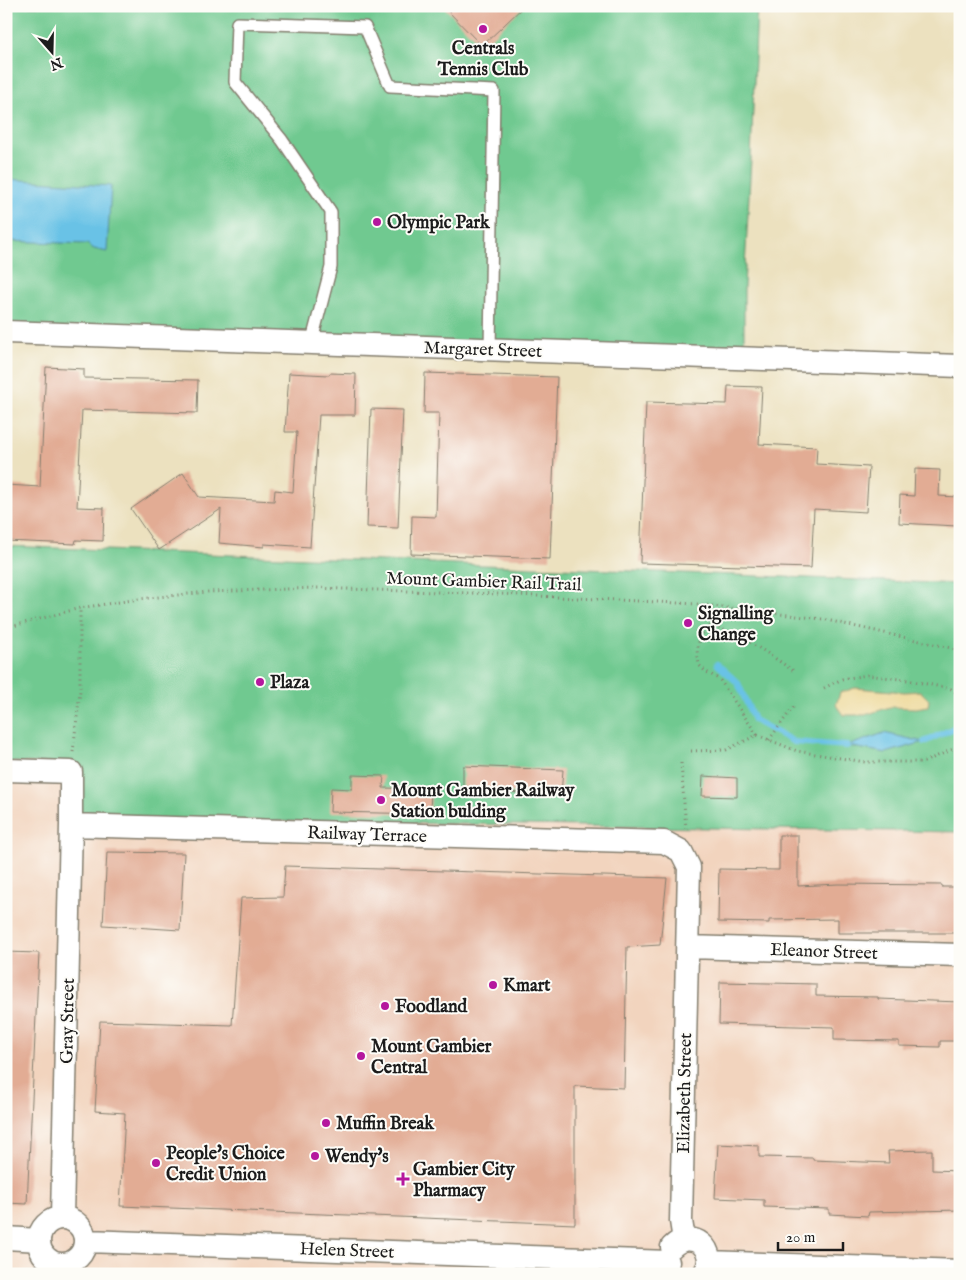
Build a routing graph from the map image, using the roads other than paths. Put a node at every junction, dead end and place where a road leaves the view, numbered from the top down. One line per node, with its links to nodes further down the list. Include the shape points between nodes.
1 (6, 332): 2 (street, Margaret Street)
2 (311, 344): 3 (street, Margaret Street); 3 (lane, via 331,268 331,212 282,140 234,82 237,23 365,27 390,86 494,91)
3 (490, 350): 4 (street, Margaret Street)
4 (960, 366)
5 (6, 770): 6 (street, via 70,772)
6 (71, 825): 7 (street, Railway Terrace, via 664,842 681,851 689,867); 9 (street, Gray Street)
7 (688, 947): 8 (street, Eleanor Street); 12 (street, Elizabeth Street, via 681,1221)
8 (960, 955)
9 (62, 1217): 11 (street, via 44,1226); 13 (street, via 76,1221 82,1227)
10 (6, 1238): 11 (street)
11 (39, 1240): 16 (street, via 42,1253)
12 (684, 1240): 14 (street, via 670,1250); 15 (street, via 702,1244 709,1255)
13 (86, 1241): 14 (street, Helen Street); 16 (street, via 81,1255)
14 (670, 1268)
15 (707, 1268): 17 (street)
16 (60, 1269)
17 (960, 1271)

